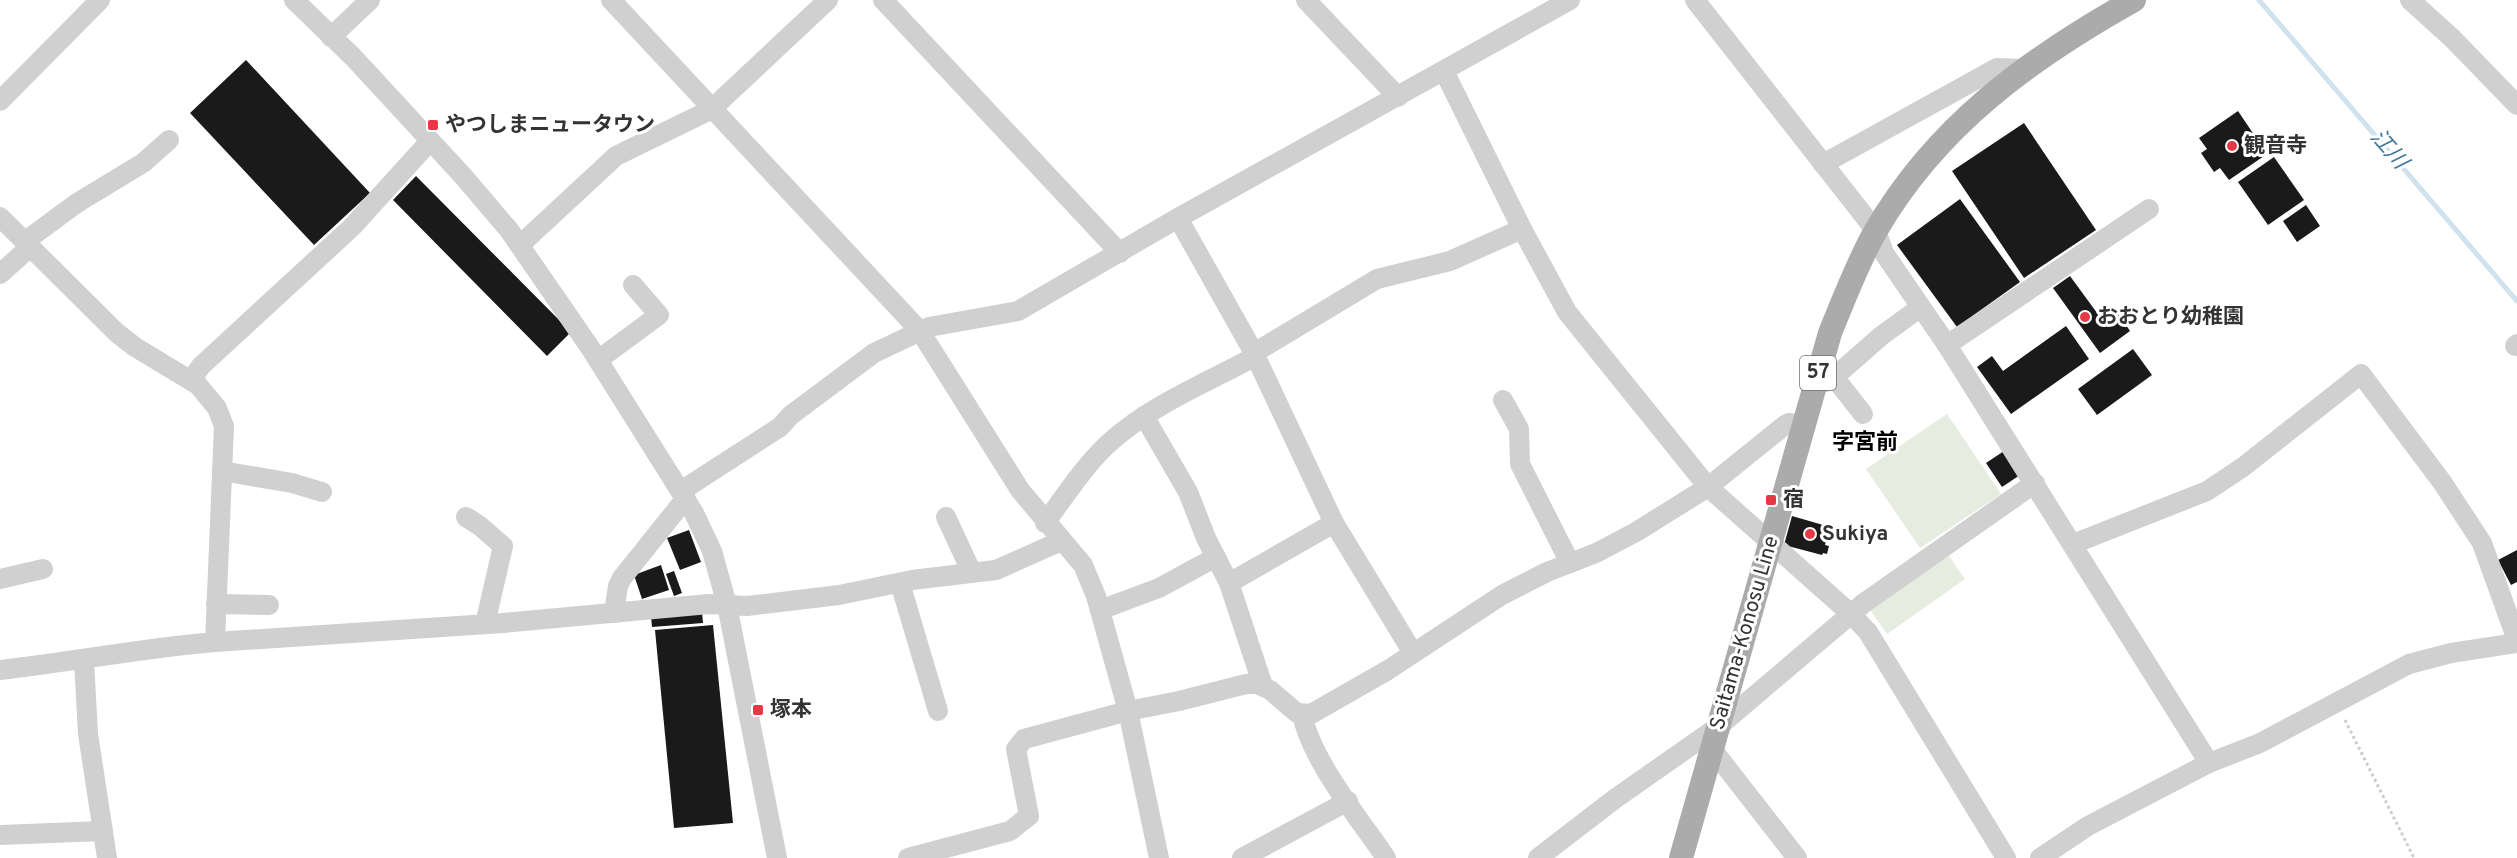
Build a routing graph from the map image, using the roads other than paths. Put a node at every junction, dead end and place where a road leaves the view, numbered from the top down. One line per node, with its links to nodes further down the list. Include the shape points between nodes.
1 (100, 0): 16 (street)
2 (294, 0): 12 (street)
3 (370, 0): 12 (street)
4 (611, 0): 18 (street)
5 (828, 0): 18 (street)
6 (883, 0): 29 (street)
7 (1306, 0): 15 (street)
8 (1570, 0): 14 (street)
9 (1695, 0): 21 (street)
10 (2134, 0): 13 (main road, Saitama-Konosu Line / 57)
11 (2410, 0): 17 (street)
12 (331, 37): 20 (street)
13 (2025, 69): 21 (street, via 1997,68); 26 (main road, Saitama-Konosu Line / 57, via 1967,114 1935,149)
14 (1444, 71): 15 (street); 25 (street)
15 (1398, 97): 24 (street)
16 (0, 101)
17 (2517, 105)
18 (712, 108): 28 (street, via 616,156); 33 (street)
19 (169, 140): 27 (street, via 143,163 104,186)
20 (430, 141): 28 (street); 38 (street, via 352,227 201,366)
21 (1823, 164): 26 (street)
22 (2149, 209): 34 (street)
23 (0, 217): 27 (street)
24 (1178, 218): 29 (street); 35 (street)
25 (1521, 230): 35 (street, via 1450,261 1377,279); 45 (street, via 1567,312)
26 (1875, 231): 32 (street, via 1884,253); 37 (main road, Saitama-Konosu Line / 57, via 1830,333)
27 (26, 245): 30 (street); 38 (street, via 126,341)
28 (520, 245): 36 (street)
29 (1120, 253): 33 (street, via 1018,311)
30 (0, 274)
31 (633, 285): 36 (street, via 659,315)
32 (1921, 307): 34 (street); 37 (street)
33 (920, 331): 47 (street, via 866,358 780,427); 50 (street)
34 (1947, 345): 44 (street)
35 (1255, 355): 41 (street); 51 (street)
36 (598, 360): 47 (street)
37 (1825, 379): 40 (street); 42 (main road, Saitama-Konosu Line / 57)
38 (192, 380): 43 (street, via 222,418)
39 (1503, 400): 56 (street, via 1519,429 1520,464)
40 (1863, 414)
41 (1144, 416): 50 (street, via 1089,464); 55 (street, via 1188,492)
42 (1802, 425): 45 (street, via 1785,425); 53 (main road, Saitama-Konosu Line / 57)
43 (222, 471): 46 (street); 62 (street)
44 (2035, 483): 54 (street); 67 (street)
45 (1708, 486): 53 (street); 56 (street, via 1626,538)
46 (322, 492)
47 (684, 495): 64 (street, via 712,551); 66 (street, via 622,578)
48 (466, 517): 68 (street, via 503,546)
49 (946, 517): 58 (street)
50 (1045, 523): 52 (street)
51 (1334, 523): 61 (street); 71 (street)
52 (1061, 541): 58 (street, via 1005,567); 65 (street, via 1087,571)
53 (1770, 543): 67 (street); 78 (main road, Saitama-Konosu Line / 57)
54 (2073, 544): 69 (street, via 2207,491 2361,374 2442,482 2481,543); 79 (street)
55 (1216, 557): 61 (street); 65 (street, via 1159,588)
56 (1570, 563): 71 (street, via 1502,595)
57 (43, 569): 59 (street)
58 (972, 573): 60 (street)
59 (0, 579)
60 (900, 583): 64 (street, via 839,595); 75 (street)
61 (1229, 583): 74 (street)
62 (216, 604): 63 (street); 70 (street)
63 (269, 605)
64 (727, 605): 66 (street); 84 (street)
65 (1100, 610): 76 (street)
66 (614, 613): 68 (street)
67 (1851, 614): 78 (street); 92 (street, via 1880,650)
68 (485, 624): 70 (street)
69 (2517, 641): 79 (street, via 2409,664 2260,743)
70 (215, 642): 72 (street)
71 (1413, 653): 77 (street, via 1315,712)
72 (84, 660): 73 (street); 81 (street, via 88,734)
73 (0, 670)
74 (1263, 686): 76 (street, via 1239,684); 77 (street, via 1292,711)
75 (938, 711)
76 (1128, 711): 85 (street, via 1024,739 1016,748 1029,816 1010,831); 86 (street)
77 (1302, 714): 80 (street, via 1307,735)
78 (1716, 738): 89 (street, via 1621,794); 90 (main road, Saitama-Konosu Line / 57); 91 (street)
79 (2209, 763): 93 (street, via 2088,826)
80 (1348, 801): 87 (street); 88 (street)
81 (103, 831): 82 (street); 83 (street)
82 (0, 835)
83 (107, 858)
84 (777, 858)
85 (908, 858)
86 (1160, 858)
87 (1242, 858)
88 (1386, 858)
89 (1538, 858)
90 (1681, 858)
91 (1797, 858)
92 (2006, 858)
93 (2040, 858)

